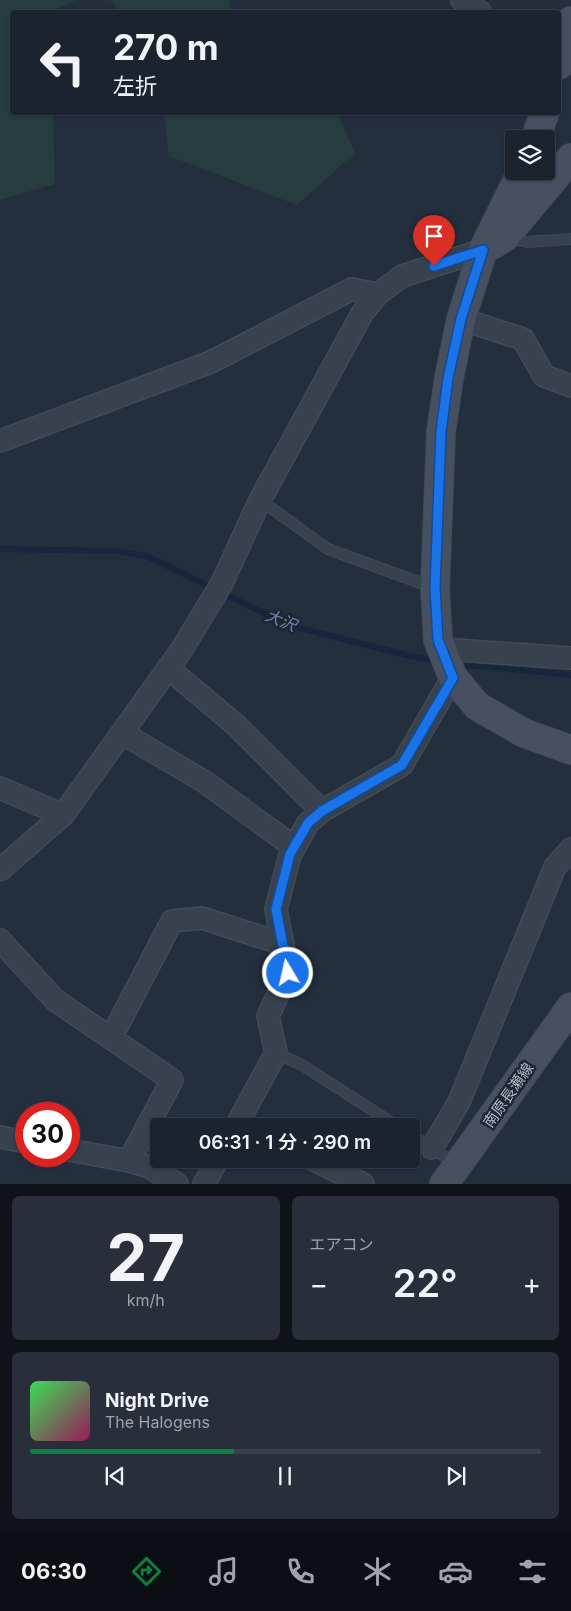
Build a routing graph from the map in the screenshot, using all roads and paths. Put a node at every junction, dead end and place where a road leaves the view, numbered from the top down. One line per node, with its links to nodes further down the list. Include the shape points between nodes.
1 (462, 0): 2 (street)
2 (477, 10)
3 (571, 21): 4 (street)
4 (561, 58)
5 (544, 115): 6 (street)
6 (538, 130)
7 (571, 158): 10 (street)
8 (519, 180): 10 (street)
9 (571, 239): 10 (lane)
10 (494, 244): 11 (street, via 402,276); 12 (street)
11 (378, 294): 14 (street, via 352,289 211,362); 15 (street, via 363,312)
12 (461, 319): 13 (street, via 523,340 544,376); 16 (street, via 448,378 441,432)
13 (571, 386)
14 (0, 441)
15 (260, 500): 16 (lane, via 328,549); 19 (street, via 222,583)
16 (435, 588): 17 (street, via 438,640)
17 (442, 649): 18 (street); 20 (street)
18 (571, 658)
19 (168, 668): 21 (street); 24 (street, via 237,726)
20 (453, 678): 22 (street, via 477,706 524,733); 24 (street, via 402,765)
21 (122, 733): 25 (street); 26 (street, via 205,782)
22 (571, 750)
23 (0, 788): 25 (street)
24 (322, 811): 26 (street, via 308,823)
25 (63, 815): 28 (street)
26 (294, 847): 30 (street, via 276,909)
27 (571, 849): 39 (street, via 555,867 459,1102)
28 (0, 870)
29 (0, 940): 32 (street, via 56,1000)
30 (283, 944): 32 (street, via 202,918 172,921); 33 (street, via 288,973 268,1016)
31 (571, 1007): 44 (street, 南原長瀬線)
32 (111, 1038): 41 (street, via 172,1080)
33 (276, 1053): 34 (street); 35 (lane, via 302,1065)
34 (242, 1118)
35 (385, 1118)
36 (0, 1136): 37 (street)
37 (15, 1139)
38 (420, 1141): 39 (lane)
39 (432, 1148): 44 (lane)
40 (80, 1152): 41 (street)
41 (129, 1161): 45 (street, via 149,1167)
42 (213, 1168): 46 (street)
43 (330, 1168): 47 (street)
44 (451, 1174)
45 (177, 1184)
46 (204, 1184)
47 (363, 1184)

